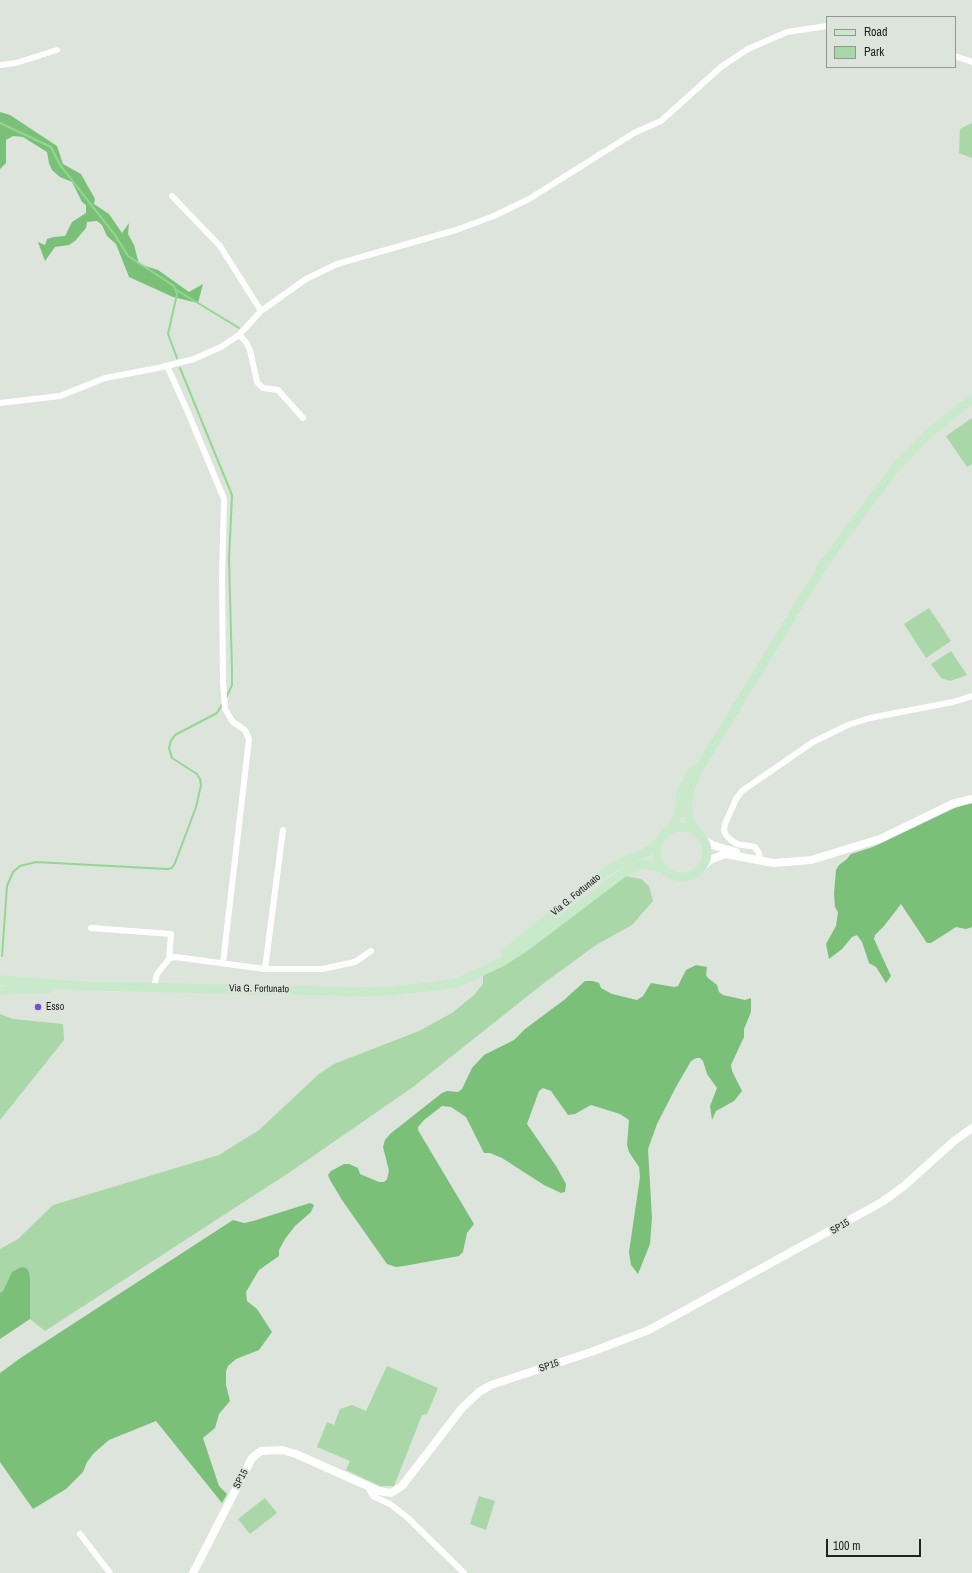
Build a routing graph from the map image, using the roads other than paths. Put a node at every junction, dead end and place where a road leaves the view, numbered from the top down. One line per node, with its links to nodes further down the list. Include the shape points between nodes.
1 (826, 26): 7 (street, via 787,32 748,49 721,67 661,121 634,133 529,200 456,230 337,264 306,278)
2 (57, 50): 5 (street, via 16,63)
3 (956, 56): 4 (street)
4 (972, 62)
5 (0, 65)
6 (172, 196): 7 (street, via 220,246)
7 (261, 311): 8 (street)
8 (238, 335): 9 (street, via 221,347 194,359); 12 (street, via 250,350 257,382 263,388 278,390)
9 (167, 366): 11 (street, via 105,378 60,396); 28 (street, via 224,499 222,576 225,706 233,722 245,730 248,739)
10 (972, 399): 14 (main road, via 929,433 896,468 826,562)
11 (0, 403)
12 (304, 418)
13 (972, 696): 22 (street, via 848,725 813,742 742,791 736,799 724,830 737,844 755,847)
14 (706, 755): 16 (main road, via 685,783 681,792 678,816); 18 (main road, via 688,798 689,817)
15 (972, 799): 22 (street, via 952,804 880,839 812,860 774,863)
16 (672, 829): 18 (main road, via 687,828); 20 (main road)
17 (283, 830): 29 (street)
18 (696, 832): 19 (main road)
19 (704, 840): 21 (street); 24 (main road, via 707,854)
20 (658, 844): 23 (main road, via 658,857); 32 (main road, Via G. Fortunato, via 606,872 482,968)
21 (750, 858): 22 (street); 24 (street, via 719,855)
22 (760, 860)
23 (663, 868): 24 (main road, via 672,875 682,877 691,875); 32 (main road, Via G. Fortunato, via 644,864 627,870 502,962 457,983)
24 (701, 868)
25 (91, 928): 27 (street, via 171,934)
26 (371, 951): 29 (street, via 355,962 322,969)
27 (169, 959): 28 (street, via 175,957); 33 (street, via 157,974)
28 (222, 963): 29 (street)
29 (266, 969)
30 (0, 980): 31 (main road)
31 (83, 986): 33 (main road, Via G. Fortunato); 34 (main road)
32 (435, 986): 33 (main road, Via G. Fortunato, via 366,992)
33 (154, 987)
34 (0, 991)
35 (972, 1128): 36 (street, SP15, via 882,1202 650,1330 491,1385 479,1392 462,1408 402,1486 391,1493)
36 (367, 1485): 39 (street, SP15, via 296,1454 282,1450 261,1451 252,1458); 40 (street, via 373,1496 390,1504 408,1518)
37 (80, 1534): 38 (street)
38 (110, 1573)
39 (193, 1573)
40 (464, 1573)

